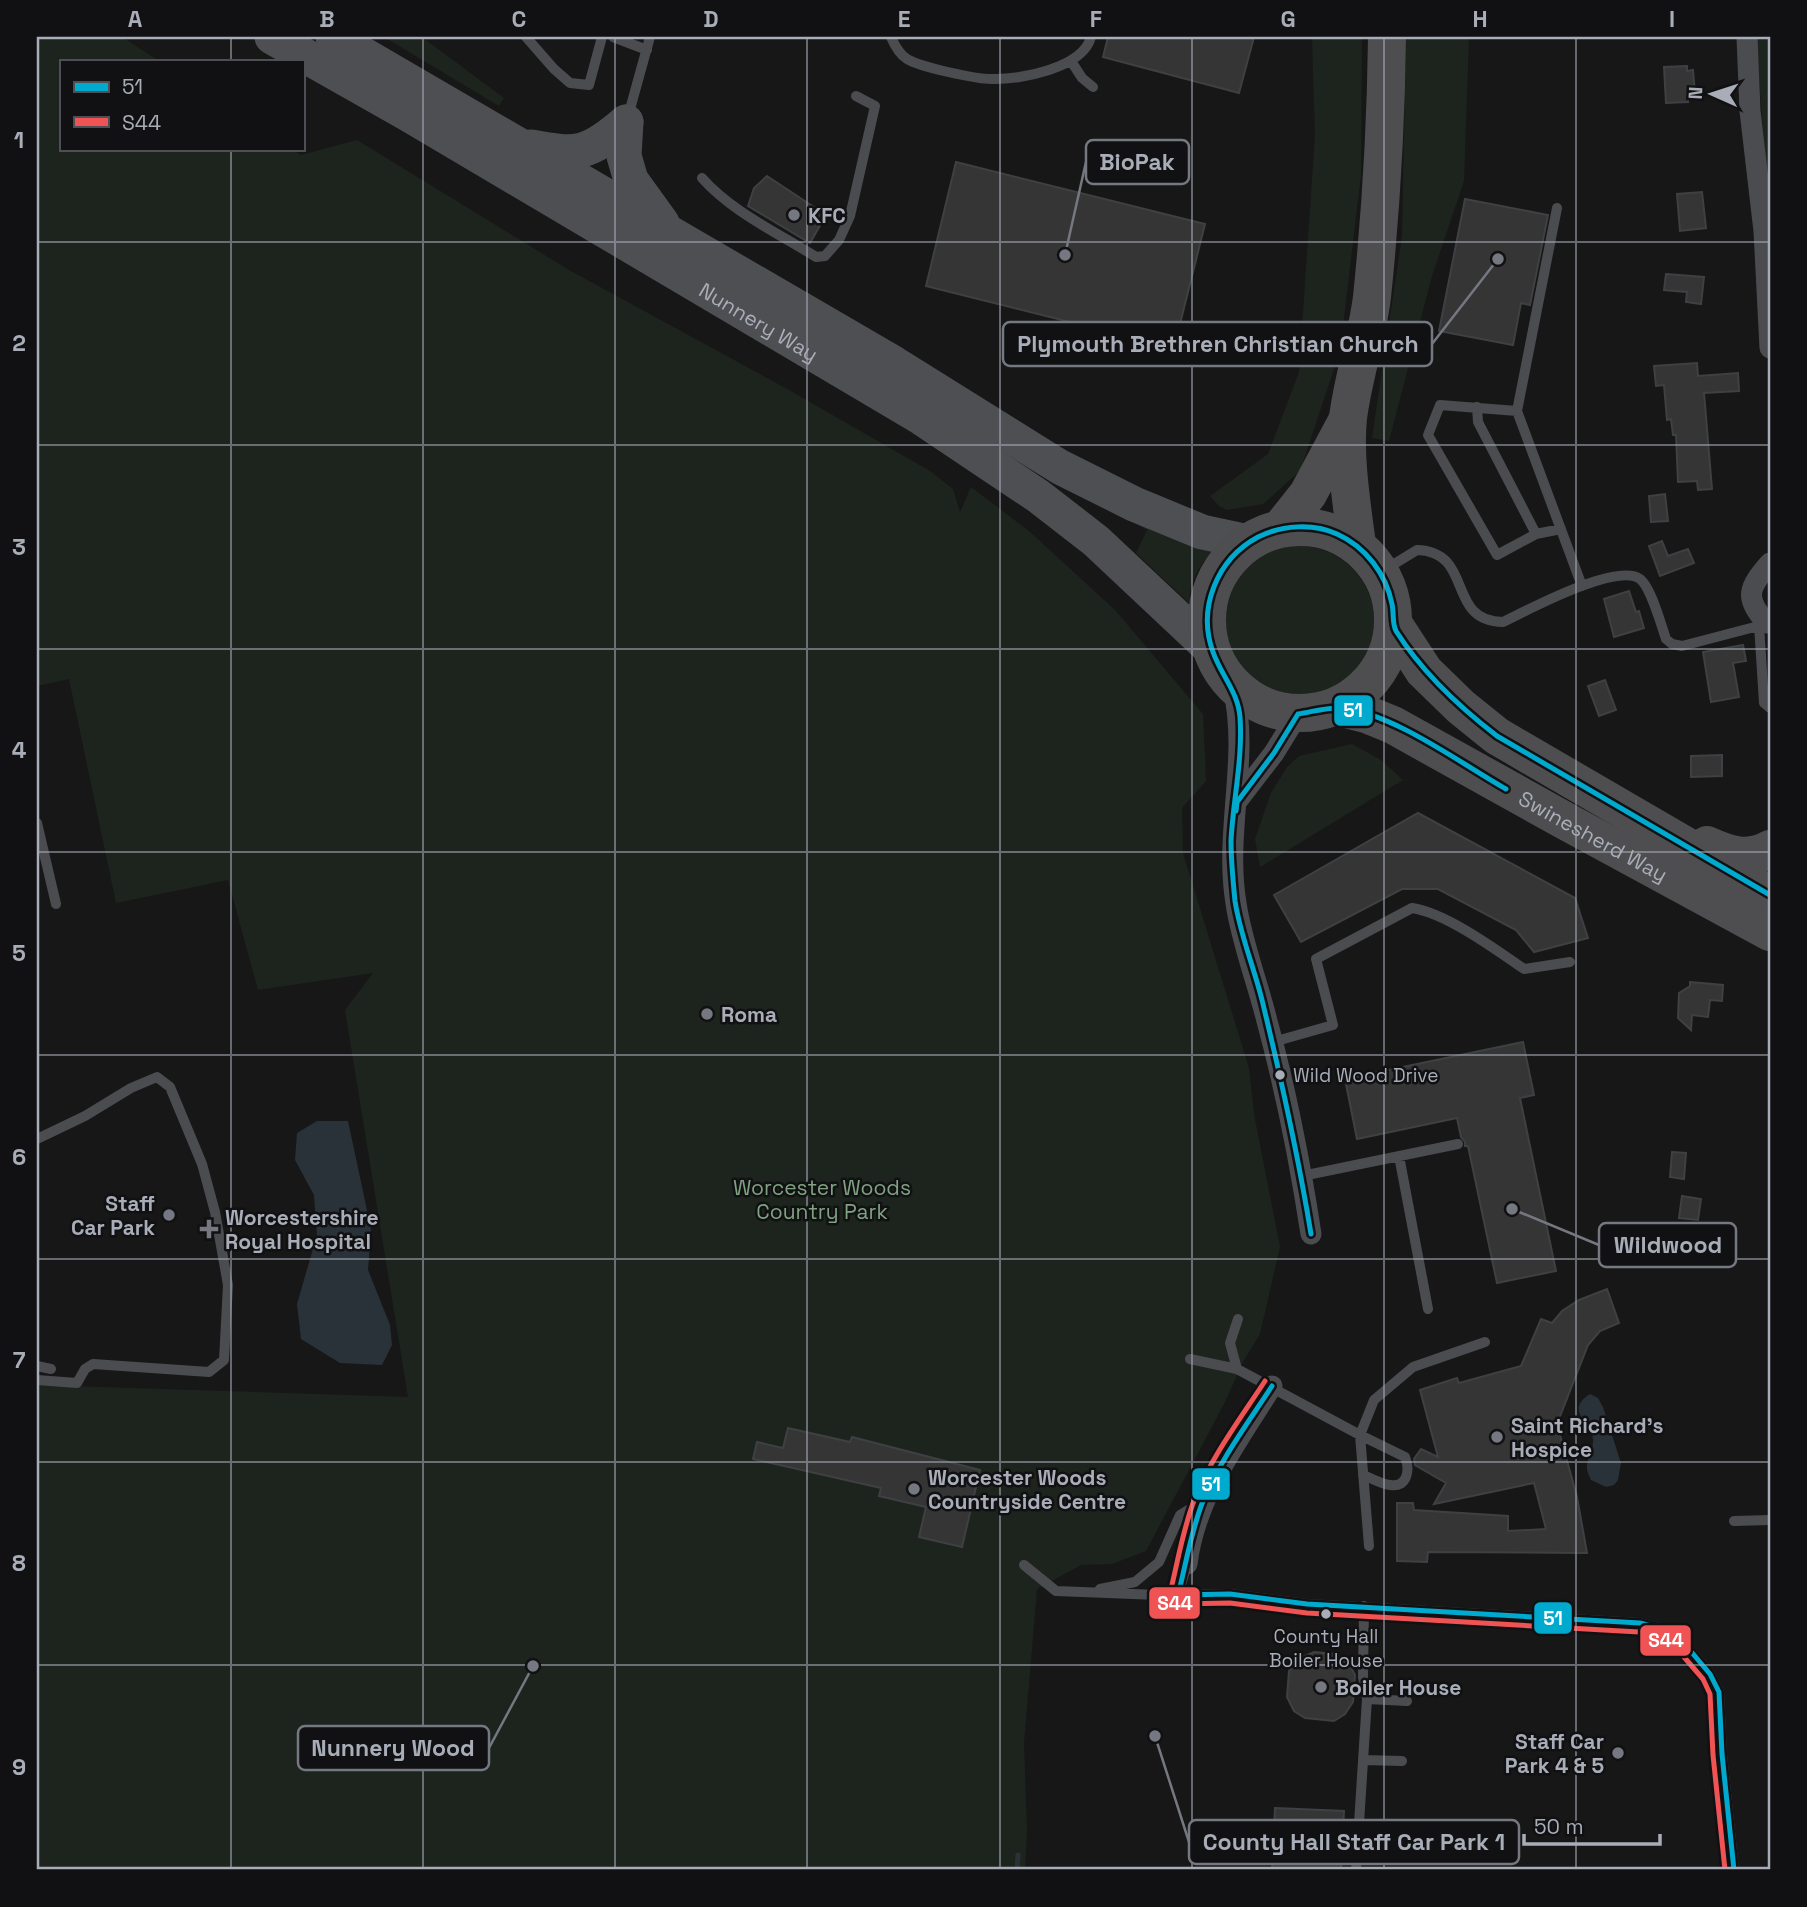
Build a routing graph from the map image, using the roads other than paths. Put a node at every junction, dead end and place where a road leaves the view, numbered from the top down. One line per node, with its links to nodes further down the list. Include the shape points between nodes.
1 (272, 37): 32 (main road, Nunnery Way, via 920,417 1086,534)
2 (332, 37): 16 (main road, Nunnery Way)
3 (526, 37): 4 (lane, via 570,83 589,85)
4 (602, 37)
5 (614, 37): 11 (lane)
6 (650, 37): 11 (lane)
7 (891, 37): 12 (lane, via 907,59 973,77 1001,79)
8 (1091, 37): 12 (lane)
9 (1387, 37): 23 (highway, via 1381,217 1370,307)
10 (1747, 37): 20 (street)
11 (647, 50): 15 (lane)
12 (1071, 61): 13 (lane)
13 (1093, 87)
14 (856, 96): 17 (lane, via 876,106 850,216 825,256 816,257 738,209)
15 (626, 122): 16 (main road, via 608,138 575,153); 19 (main road, via 624,156 631,180)
16 (517, 145): 19 (main road, Nunnery Way)
17 (702, 178)
18 (1558, 208): 22 (lane)
19 (671, 234): 26 (main road, Nunnery Way, via 895,364 1060,467 1202,532)
20 (1770, 348)
21 (1476, 407): 22 (lane); 25 (lane, via 1478,422); 25 (lane, via 1440,405 1428,435 1497,555)
22 (1517, 411): 24 (lane)
23 (1348, 419): 26 (highway, via 1308,494); 27 (highway, via 1351,495)
24 (1561, 529): 25 (lane); 29 (lane)
25 (1536, 534)
26 (1265, 535): 27 (highway, via 1311,527 1335,533); 32 (highway, via 1230,558 1216,579 1207,626)
27 (1369, 558): 29 (lane, via 1417,550 1438,555 1452,567 1470,610 1491,622 1503,622); 31 (highway, via 1393,608)
28 (1770, 563): 30 (street, via 1751,592 1755,610)
29 (1583, 586): 30 (lane, via 1619,575 1640,579 1672,644 1682,646)
30 (1766, 624): 35 (lane, via 1764,703)
31 (1394, 625): 34 (highway, via 1379,672 1363,691); 37 (highway, Swinesherd Way, via 1424,671)
32 (1212, 650): 33 (highway)
33 (1233, 687): 36 (highway, via 1266,708); 38 (street, via 1240,715)
34 (1338, 707): 36 (highway); 43 (highway, Swinesherd Way, via 1393,725)
35 (1770, 708)
36 (1298, 714): 38 (street)
37 (1497, 736): 40 (highway, via 1697,841 1742,857); 41 (highway, Swinesherd Way)
38 (1237, 802): 45 (street, via 1231,857 1236,905)
39 (37, 823): 42 (lane)
40 (1770, 849)
41 (1770, 895)
42 (56, 904)
43 (1770, 932)
44 (1570, 961): 45 (lane, via 1524,969 1426,910 1412,908 1317,958 1333,1026)
45 (1273, 1042): 49 (street)
46 (37, 1139): 58 (lane, via 156,1077 170,1087 202,1164 228,1285 224,1360 209,1372 93,1364 77,1383)
47 (1458, 1144): 48 (lane)
48 (1399, 1156): 49 (lane); 51 (lane)
49 (1302, 1176): 50 (street)
50 (1311, 1234)
51 (1428, 1309)
52 (1238, 1319): 57 (lane, via 1230,1343)
53 (1485, 1342): 60 (lane, via 1412,1367 1374,1400)
54 (1190, 1359): 57 (lane)
55 (37, 1366): 56 (lane)
56 (51, 1369)
57 (1237, 1369): 59 (lane)
58 (37, 1380)
59 (1272, 1386): 60 (lane); 62 (street)
60 (1360, 1435): 61 (lane); 61 (lane, via 1405,1457 1409,1471 1399,1485 1390,1486)
61 (1363, 1475): 65 (lane)
62 (1203, 1500): 66 (street); 68 (lane, via 1180,1515 1159,1562 1135,1582)
63 (1770, 1520): 64 (lane)
64 (1734, 1521)
65 (1369, 1546)
66 (1186, 1564): 69 (lane)
67 (1024, 1566): 68 (lane, via 1056,1591)
68 (1084, 1593): 69 (lane)
69 (1178, 1595): 70 (lane, via 1230,1594)
70 (1364, 1606): 71 (lane); 76 (lane, via 1640,1623 1666,1630 1683,1642 1719,1692)
71 (1367, 1699): 72 (lane); 73 (lane)
72 (1407, 1701)
73 (1363, 1759): 74 (lane); 75 (lane)
74 (1402, 1761)
75 (1356, 1870)
76 (1734, 1870)

